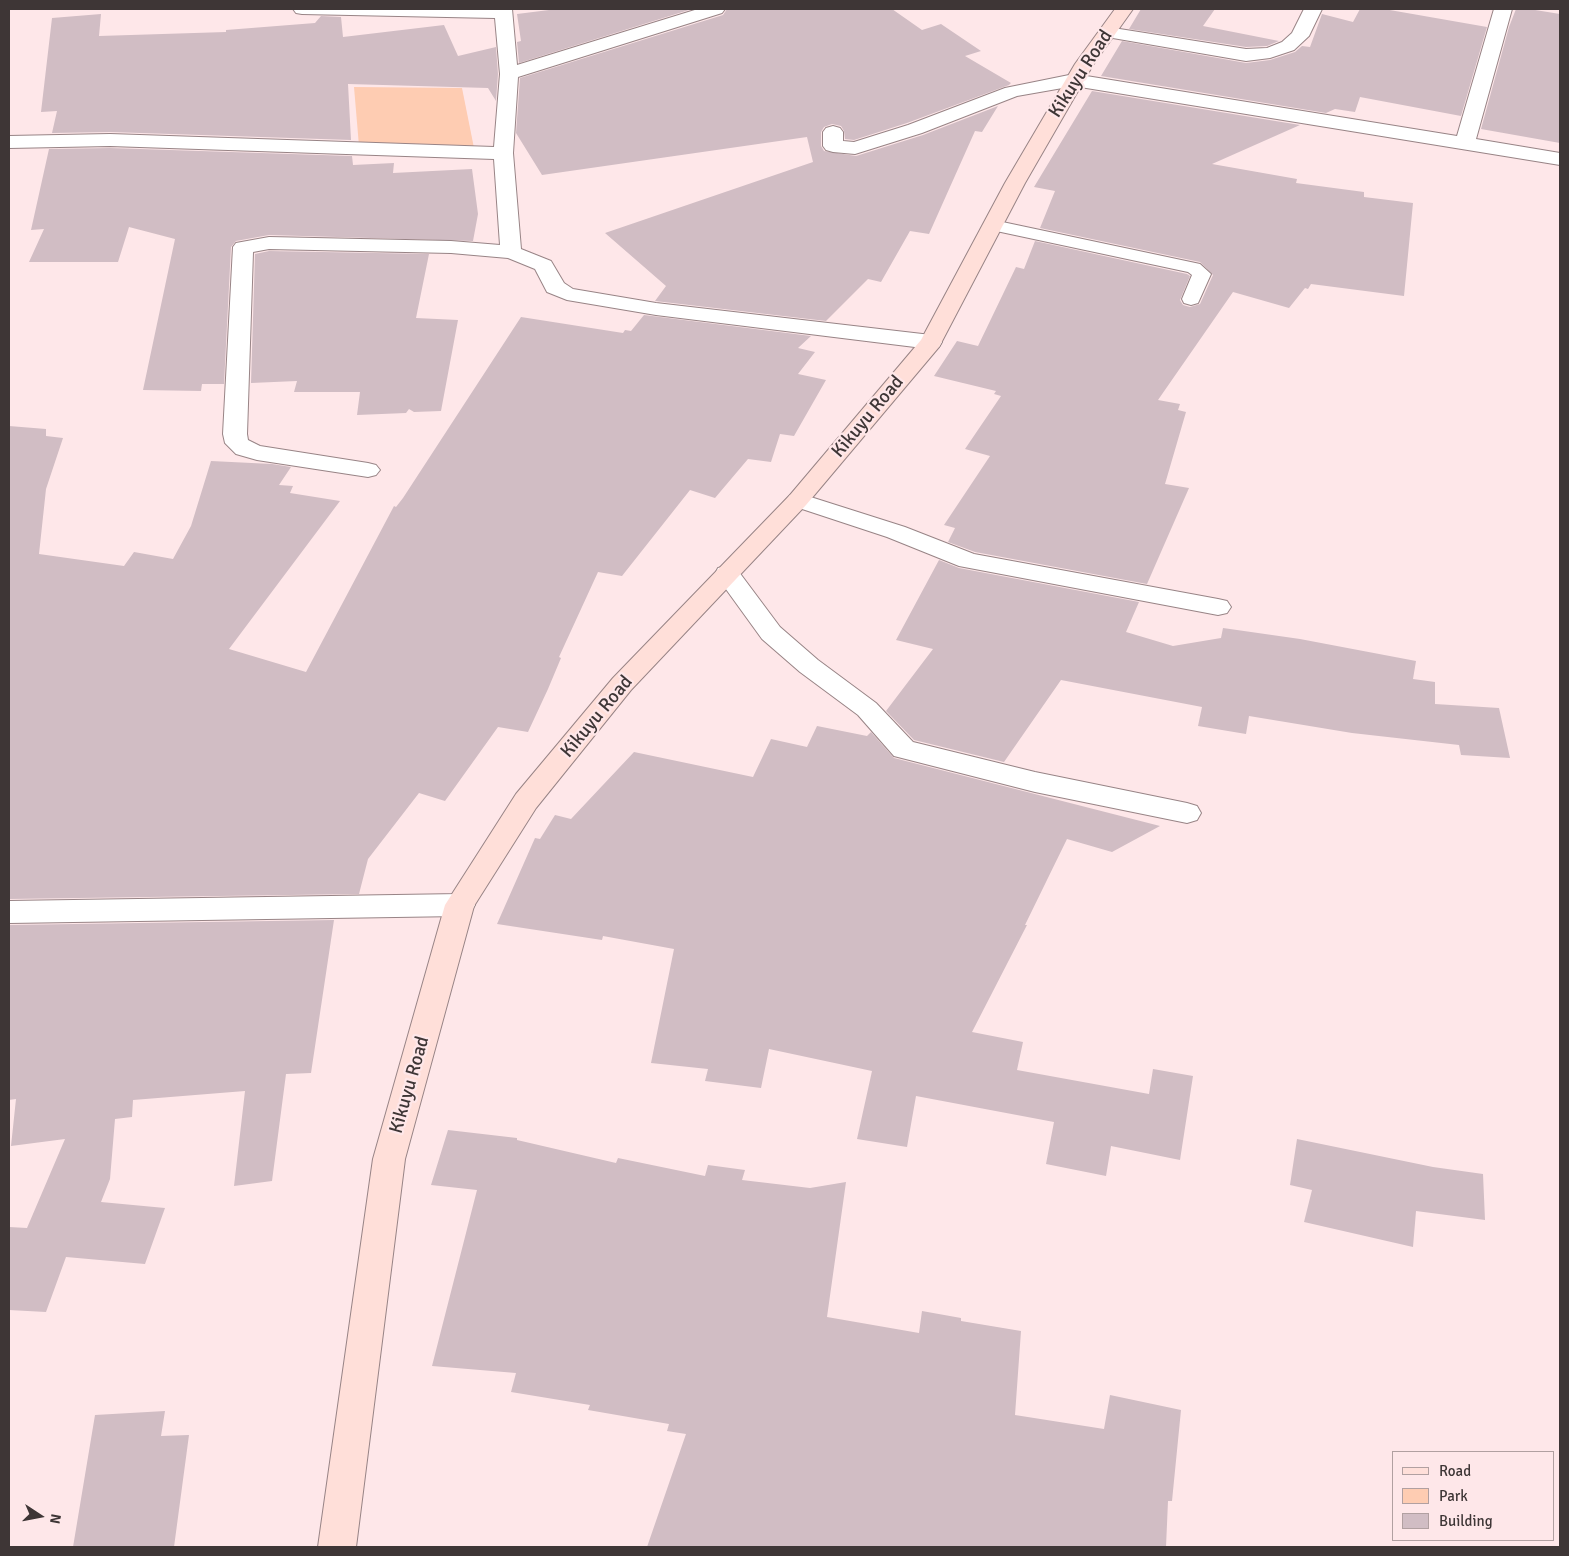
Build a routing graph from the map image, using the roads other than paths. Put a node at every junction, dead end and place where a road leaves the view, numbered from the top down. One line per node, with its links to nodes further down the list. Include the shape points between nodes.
1 (302, 9): 6 (street)
2 (716, 9): 8 (street)
3 (1124, 9): 7 (main road, Kikuyu Road)
4 (1313, 9): 7 (street, via 1300,36 1288,46 1270,53 1246,55)
5 (1503, 9): 12 (street)
6 (503, 11): 8 (street)
7 (1108, 32): 9 (main road, Kikuyu Road)
8 (509, 74): 13 (street)
9 (1074, 80): 10 (street, via 1012,92 855,148 833,146); 12 (street); 15 (main road, Kikuyu Road)
10 (833, 132)
11 (9, 142): 13 (street, via 110,140)
12 (1465, 144): 14 (street)
13 (502, 153): 16 (street)
14 (1560, 159)
15 (993, 225): 17 (lane, via 1194,268 1202,274); 18 (main road, Kikuyu Road)
16 (511, 252): 18 (street, via 544,265 555,287 567,294 656,309); 19 (street, via 451,247 269,243 243,248 237,443 257,453)
17 (1191, 298)
18 (931, 342): 20 (main road, Kikuyu Road)
19 (368, 470)
20 (798, 500): 21 (main road, Kikuyu Road); 22 (street, via 896,532 968,562)
21 (728, 574): 23 (street, via 771,633 867,709 904,749 1035,782); 24 (main road, Kikuyu Road, via 622,684 526,801)
22 (1218, 607)
23 (1187, 813)
24 (460, 905): 25 (street); 26 (main road, Kikuyu Road, via 389,1159)
25 (9, 912)
26 (337, 1547)

